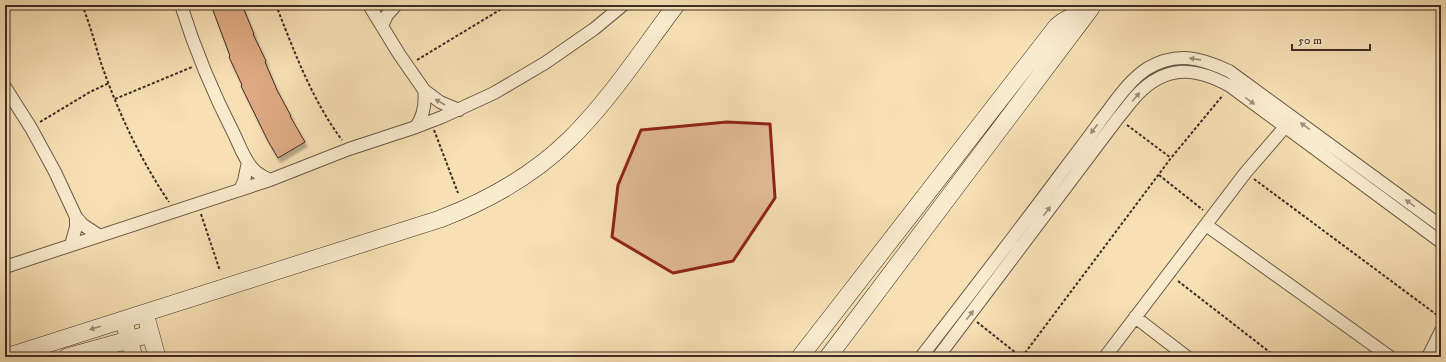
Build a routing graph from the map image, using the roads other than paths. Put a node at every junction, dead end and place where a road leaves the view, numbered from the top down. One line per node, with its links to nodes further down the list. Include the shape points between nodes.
1 (181, 5): 13 (street, via 201,63)
2 (368, 5): 7 (street)
3 (396, 5): 7 (street)
4 (623, 5): 10 (street, via 545,63 494,93)
5 (676, 5): 26 (street, via 582,126 552,155 500,191 440,219)
6 (1090, 9): 38 (street, via 1064,19 1057,26); 39 (street)
7 (382, 26): 9 (street)
8 (5, 87): 18 (street, via 31,128)
9 (424, 90): 10 (street, one-way to 9, via 440,102); 11 (street, via 424,110)
10 (458, 110): 11 (street)
11 (416, 127): 16 (street, via 349,148)
12 (1285, 127): 15 (street); 19 (street, via 1246,172); 20 (street, one-way to 12, via 1140,91 1161,77 1186,72 1210,76 1230,86)
13 (248, 162): 16 (street, via 261,176); 17 (street)
14 (1355, 163): 15 (street); 20 (street, one-way to 20, via 1229,71 1209,62 1178,58 1148,69 1126,88); 21 (street, one-way to 14)
15 (1347, 172): 23 (street)
16 (270, 180): 17 (street)
17 (240, 190): 22 (street)
18 (76, 217): 22 (street); 24 (street)
19 (1209, 221): 27 (street); 44 (street)
20 (1031, 223): 29 (street); 32 (street, one-way to 20)
21 (1441, 226)
22 (100, 236): 24 (street)
23 (1441, 242)
24 (71, 245): 25 (street)
25 (5, 267)
26 (146, 312): 28 (street); 31 (street)
27 (1135, 317): 42 (street); 43 (street)
28 (123, 320): 33 (street); 34 (street, one-way to 34)
29 (942, 330): 32 (street); 40 (street)
30 (1441, 331): 45 (street)
31 (150, 334): 33 (street); 37 (street)
32 (952, 338): 41 (street)
33 (129, 340): 35 (street); 36 (street)
34 (6, 357)
35 (67, 357)
36 (134, 357)
37 (157, 357)
38 (800, 357)
39 (828, 357)
40 (921, 357)
41 (938, 357)
42 (1105, 357)
43 (1187, 357)
44 (1390, 357)
45 (1428, 357)

